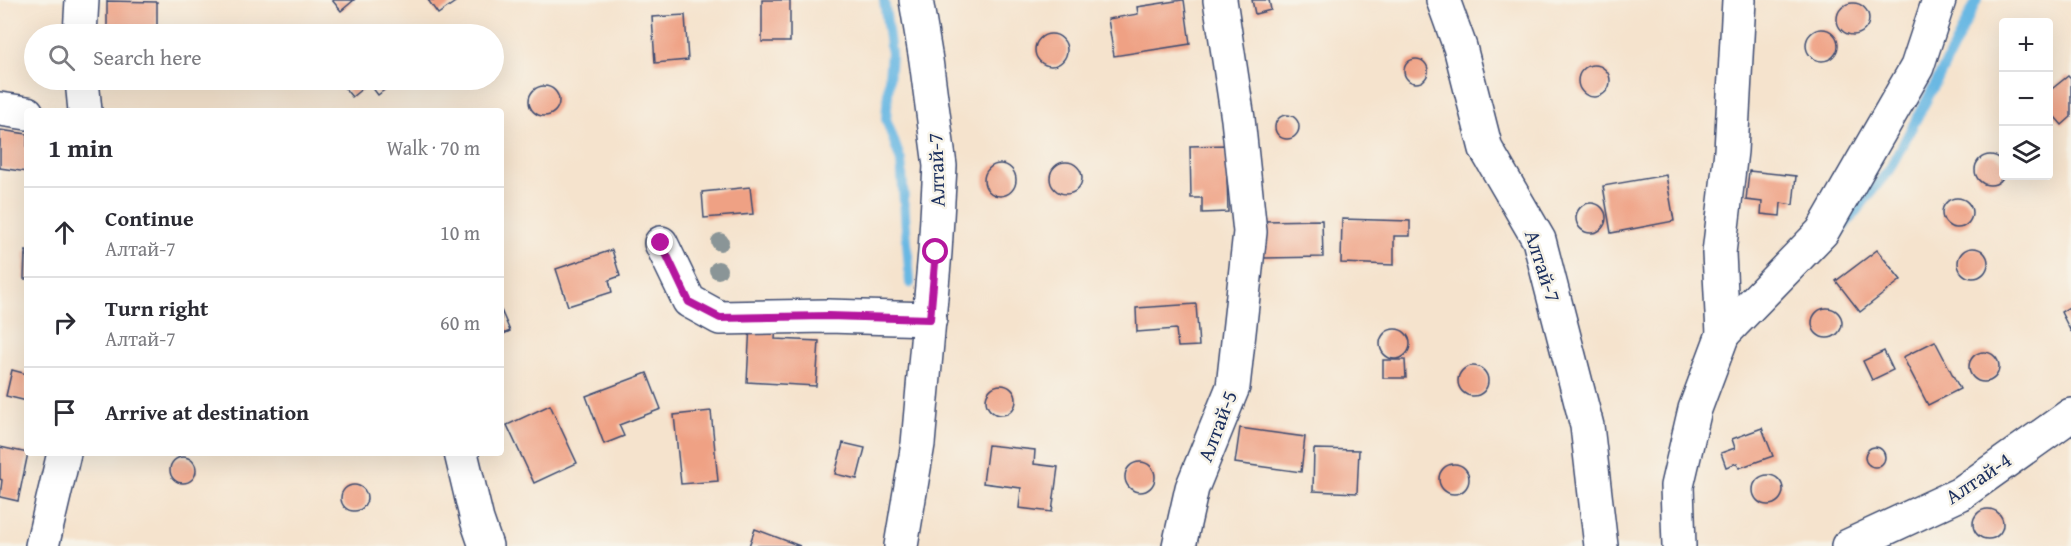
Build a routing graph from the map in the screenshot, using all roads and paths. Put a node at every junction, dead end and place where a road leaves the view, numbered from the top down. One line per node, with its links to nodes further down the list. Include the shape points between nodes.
1 (82, 0): 7 (street)
2 (916, 0): 13 (street, Алтай-7, via 940,166)
3 (1220, 0): 21 (street, Алтай-5, via 1250,232 1233,387 1192,488)
4 (1443, 0): 22 (street, Алтай-7, via 1460,46 1486,149 1539,240 1587,426)
5 (1739, 0): 14 (street, via 1731,151 1719,254)
6 (1939, 0): 14 (street, via 1917,67 1822,232)
7 (81, 24)
8 (83, 90): 9 (street)
9 (85, 108)
10 (0, 109): 11 (street)
11 (24, 113)
12 (661, 243): 13 (street, via 689,302 720,318)
13 (930, 319): 20 (street, via 918,444)
14 (1723, 334): 23 (street, via 1695,409 1677,486)
15 (2071, 415): 24 (street, Алтай-4, via 1960,494)
16 (63, 456): 18 (street)
17 (462, 456): 19 (street)
18 (42, 546)
19 (486, 546)
20 (901, 546)
21 (1179, 546)
22 (1601, 546)
23 (1679, 546)
24 (1848, 546)

